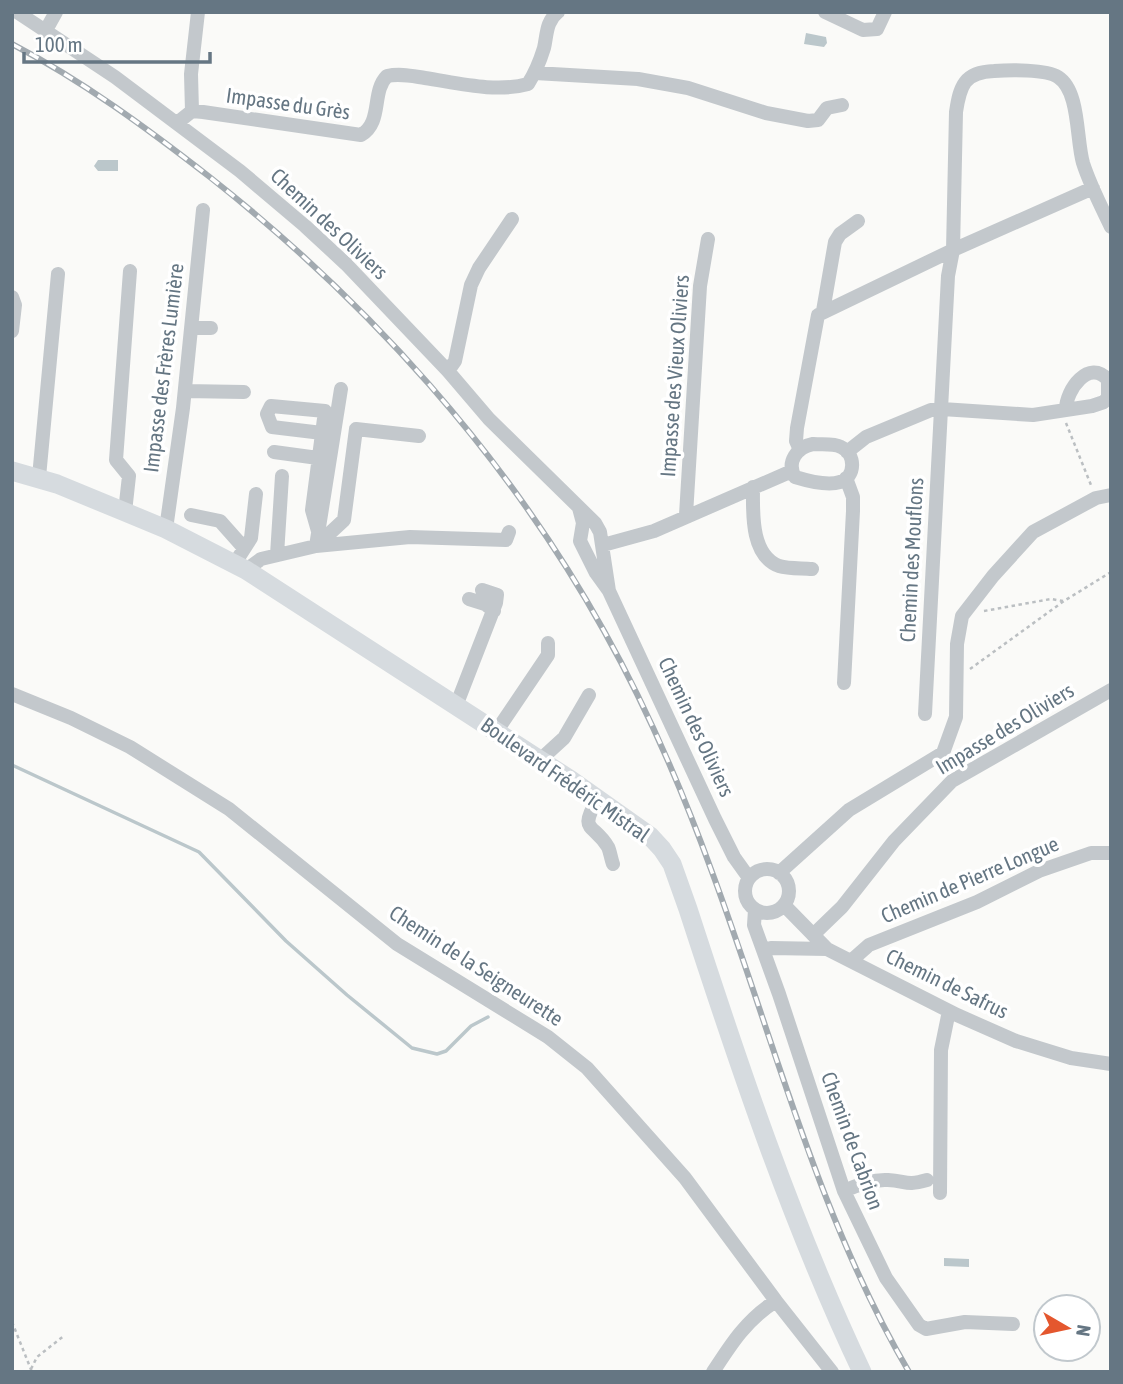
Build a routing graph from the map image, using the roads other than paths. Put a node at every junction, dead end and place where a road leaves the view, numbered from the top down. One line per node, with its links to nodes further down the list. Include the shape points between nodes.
1 (17, 12): 7 (street, Chemin des Oliviers)
2 (56, 12): 7 (street)
3 (198, 12): 10 (street)
4 (825, 12): 5 (street, via 863,30 877,29)
5 (884, 12)
6 (555, 13): 8 (street)
7 (46, 30): 11 (street, Chemin des Oliviers)
8 (535, 73): 9 (street, via 638,79 808,121 818,120 827,108); 10 (street, Impasse du Grès, via 528,84 514,88 405,74 387,76 380,86 371,127 361,135)
9 (842, 106)
10 (192, 111): 11 (street)
11 (177, 123): 26 (street, Chemin des Oliviers, via 338,256)
12 (1093, 188): 16 (street, Chemin des Mouflons); 18 (street); 18 (street, Chemin des Mouflons, via 1082,160 1071,93 1064,83 1045,73 982,72 959,90)
13 (203, 211): 23 (street, Impasse des Frères Lumière)
14 (512, 219): 26 (street, via 471,285 455,361)
15 (858, 221): 22 (street, via 835,242)
16 (1111, 227)
17 (708, 239): 49 (street, Impasse des Vieux Oliviers, via 700,286)
18 (953, 250): 22 (street); 30 (street, Chemin des Mouflons)
19 (130, 271): 47 (street, via 116,460 129,476)
20 (58, 274): 41 (street)
21 (12, 296): 25 (street)
22 (823, 311): 34 (street, via 815,324 796,428)
23 (192, 328): 24 (street); 28 (street, Impasse des Frères Lumière)
24 (211, 328)
25 (12, 331)
26 (448, 371): 46 (street, Chemin des Oliviers, via 489,419)
27 (341, 388): 51 (street)
28 (185, 391): 29 (street); 50 (street, Impasse des Frères Lumière)
29 (244, 392)
30 (942, 409): 31 (street, via 1033,415); 35 (street, via 866,437); 66 (street, Chemin des Mouflons)
31 (1064, 410)
32 (322, 433): 37 (street)
33 (419, 436): 54 (street, via 356,429 344,520)
34 (800, 450): 35 (street, via 813,444 834,445); 39 (street)
35 (847, 452): 42 (street, via 853,465)
36 (274, 453): 37 (street)
37 (318, 458): 51 (street, via 312,510)
38 (12, 471): 41 (main road, Boulevard Frédéric Mistral)
39 (792, 471): 42 (street, via 805,480 834,483); 43 (street)
40 (282, 476): 55 (street)
41 (39, 477): 47 (main road, Boulevard Frédéric Mistral)
42 (846, 478): 61 (street, via 853,511)
43 (753, 487): 49 (street); 57 (street, via 753,526 772,562)
44 (256, 494): 56 (street, via 251,538)
45 (1103, 496): 72 (street, via 1033,532 962,616 956,717 943,753 849,810)
46 (578, 506): 53 (street, Chemin des Oliviers, via 595,523); 58 (street, Chemin des Oliviers, via 583,523 580,541)
47 (125, 512): 50 (main road, Boulevard Frédéric Mistral)
48 (191, 514): 56 (street, via 220,521)
49 (686, 515): 53 (street, via 654,531)
50 (166, 529): 56 (main road, Boulevard Frédéric Mistral)
51 (318, 531): 54 (street)
52 (509, 532): 54 (street, via 506,540 410,537)
53 (603, 545): 58 (street, Chemin des Oliviers)
54 (316, 546): 55 (street)
55 (277, 555): 56 (street)
56 (242, 560): 65 (main road, Boulevard Frédéric Mistral)
57 (812, 569)
58 (609, 591): 73 (street, Chemin des Oliviers, via 715,819)
59 (475, 594): 65 (street, via 497,595)
60 (548, 643): 67 (street, via 548,655)
61 (844, 683)
62 (1111, 690): 76 (street, Impasse des Oliviers, via 952,781)
63 (12, 694): 85 (street, Chemin de la Seigneurette, via 130,747 218,802 397,944 587,1068 685,1178)
64 (589, 695): 68 (street, via 564,738)
65 (456, 706): 67 (main road, Boulevard Frédéric Mistral)
66 (925, 714)
67 (496, 732): 68 (main road, Boulevard Frédéric Mistral)
68 (540, 760): 69 (main road, Boulevard Frédéric Mistral)
69 (598, 798): 71 (street, via 587,818 589,827 608,847); 89 (main road, Boulevard Frédéric Mistral, via 650,836 672,864 785,1192)
70 (1111, 853): 79 (street, Chemin de Pierre Longue, via 1091,853 1039,871 869,946)
71 (613, 864)
72 (779, 873): 73 (street, via 763,869); 74 (street, via 788,888)
73 (749, 878): 75 (street, via 745,895)
74 (784, 905): 75 (street, via 773,912); 76 (street, Chemin de Safrus)
75 (755, 910): 78 (street, Chemin de Cabrion, via 754,925)
76 (813, 935): 77 (street, Chemin de Safrus)
77 (827, 949): 78 (street); 79 (street, Chemin de Safrus)
78 (763, 950): 83 (street, Chemin de Cabrion)
79 (852, 960): 80 (street, Chemin de Safrus)
80 (948, 1011): 81 (street, Chemin de Safrus, via 1016,1041 1071,1058); 84 (street, via 941,1049)
81 (1111, 1064)
82 (927, 1180): 83 (street, via 911,1185 887,1180)
83 (844, 1191): 86 (street, Chemin de Cabrion, via 886,1278 919,1325 926,1329 965,1322)
84 (940, 1193)
85 (776, 1301): 87 (street, via 737,1335); 88 (street, Chemin de la Seigneurette)
86 (1013, 1324)
87 (713, 1372)
88 (831, 1372)
89 (862, 1372)

